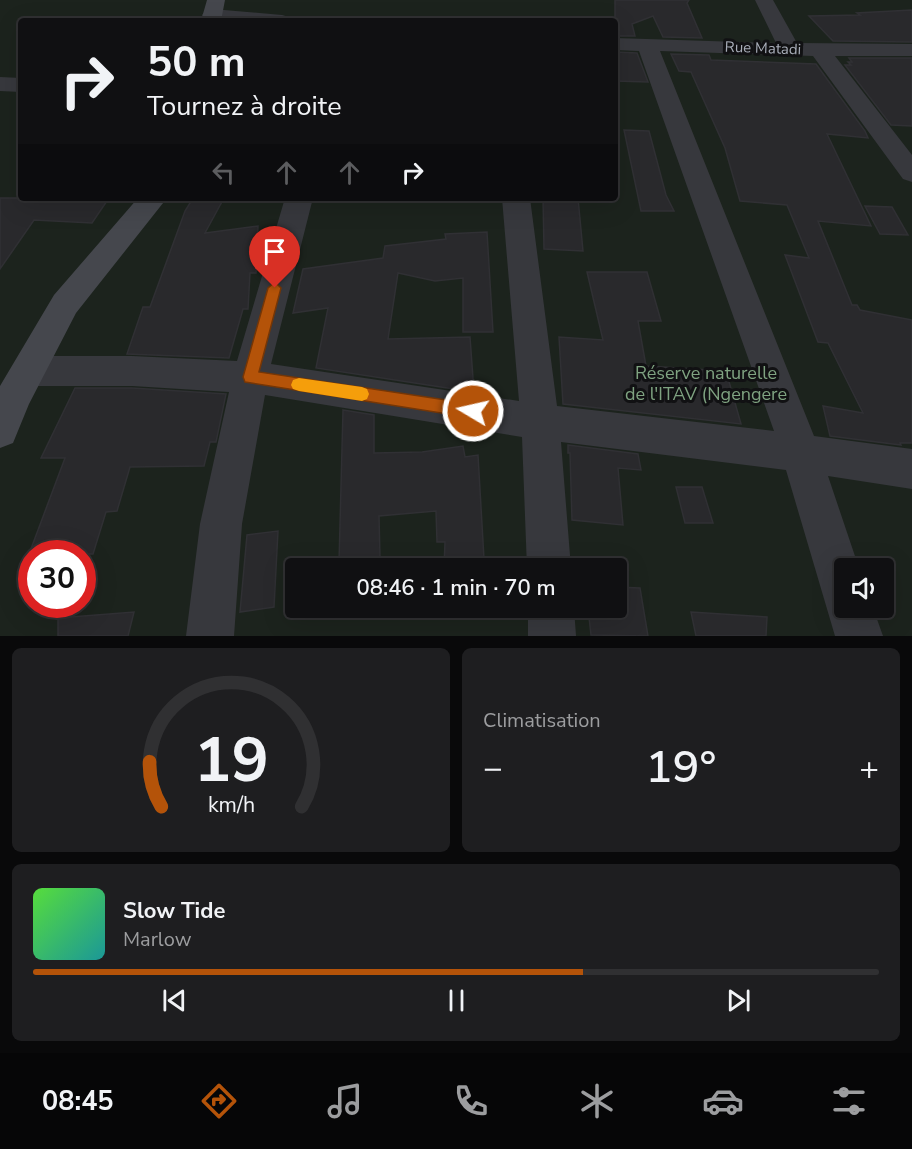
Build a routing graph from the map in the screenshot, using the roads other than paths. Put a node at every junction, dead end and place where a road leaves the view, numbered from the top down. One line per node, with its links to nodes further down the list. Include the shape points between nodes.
1 (764, 0): 5 (street)
2 (213, 12): 3 (street)
3 (259, 18)
4 (631, 44): 5 (street, Rue Matadi); 17 (street)
5 (790, 49): 6 (street, Rue Matadi)
6 (819, 50): 7 (street, Rue Matadi); 10 (street)
7 (912, 50)
8 (0, 84): 9 (street)
9 (18, 85)
10 (912, 173)
11 (151, 201): 15 (street, via 65,304)
12 (298, 201): 14 (street)
13 (516, 201): 16 (street)
14 (250, 377): 15 (street, via 132,370); 16 (street); 23 (street, via 221,524)
15 (10, 400)
16 (540, 422): 17 (street); 19 (street)
17 (801, 453): 18 (street); 20 (street)
18 (912, 469)
19 (548, 558)
20 (834, 558)
21 (551, 618): 24 (street)
22 (853, 618): 25 (street)
23 (210, 636)
24 (552, 636)
25 (859, 636)

